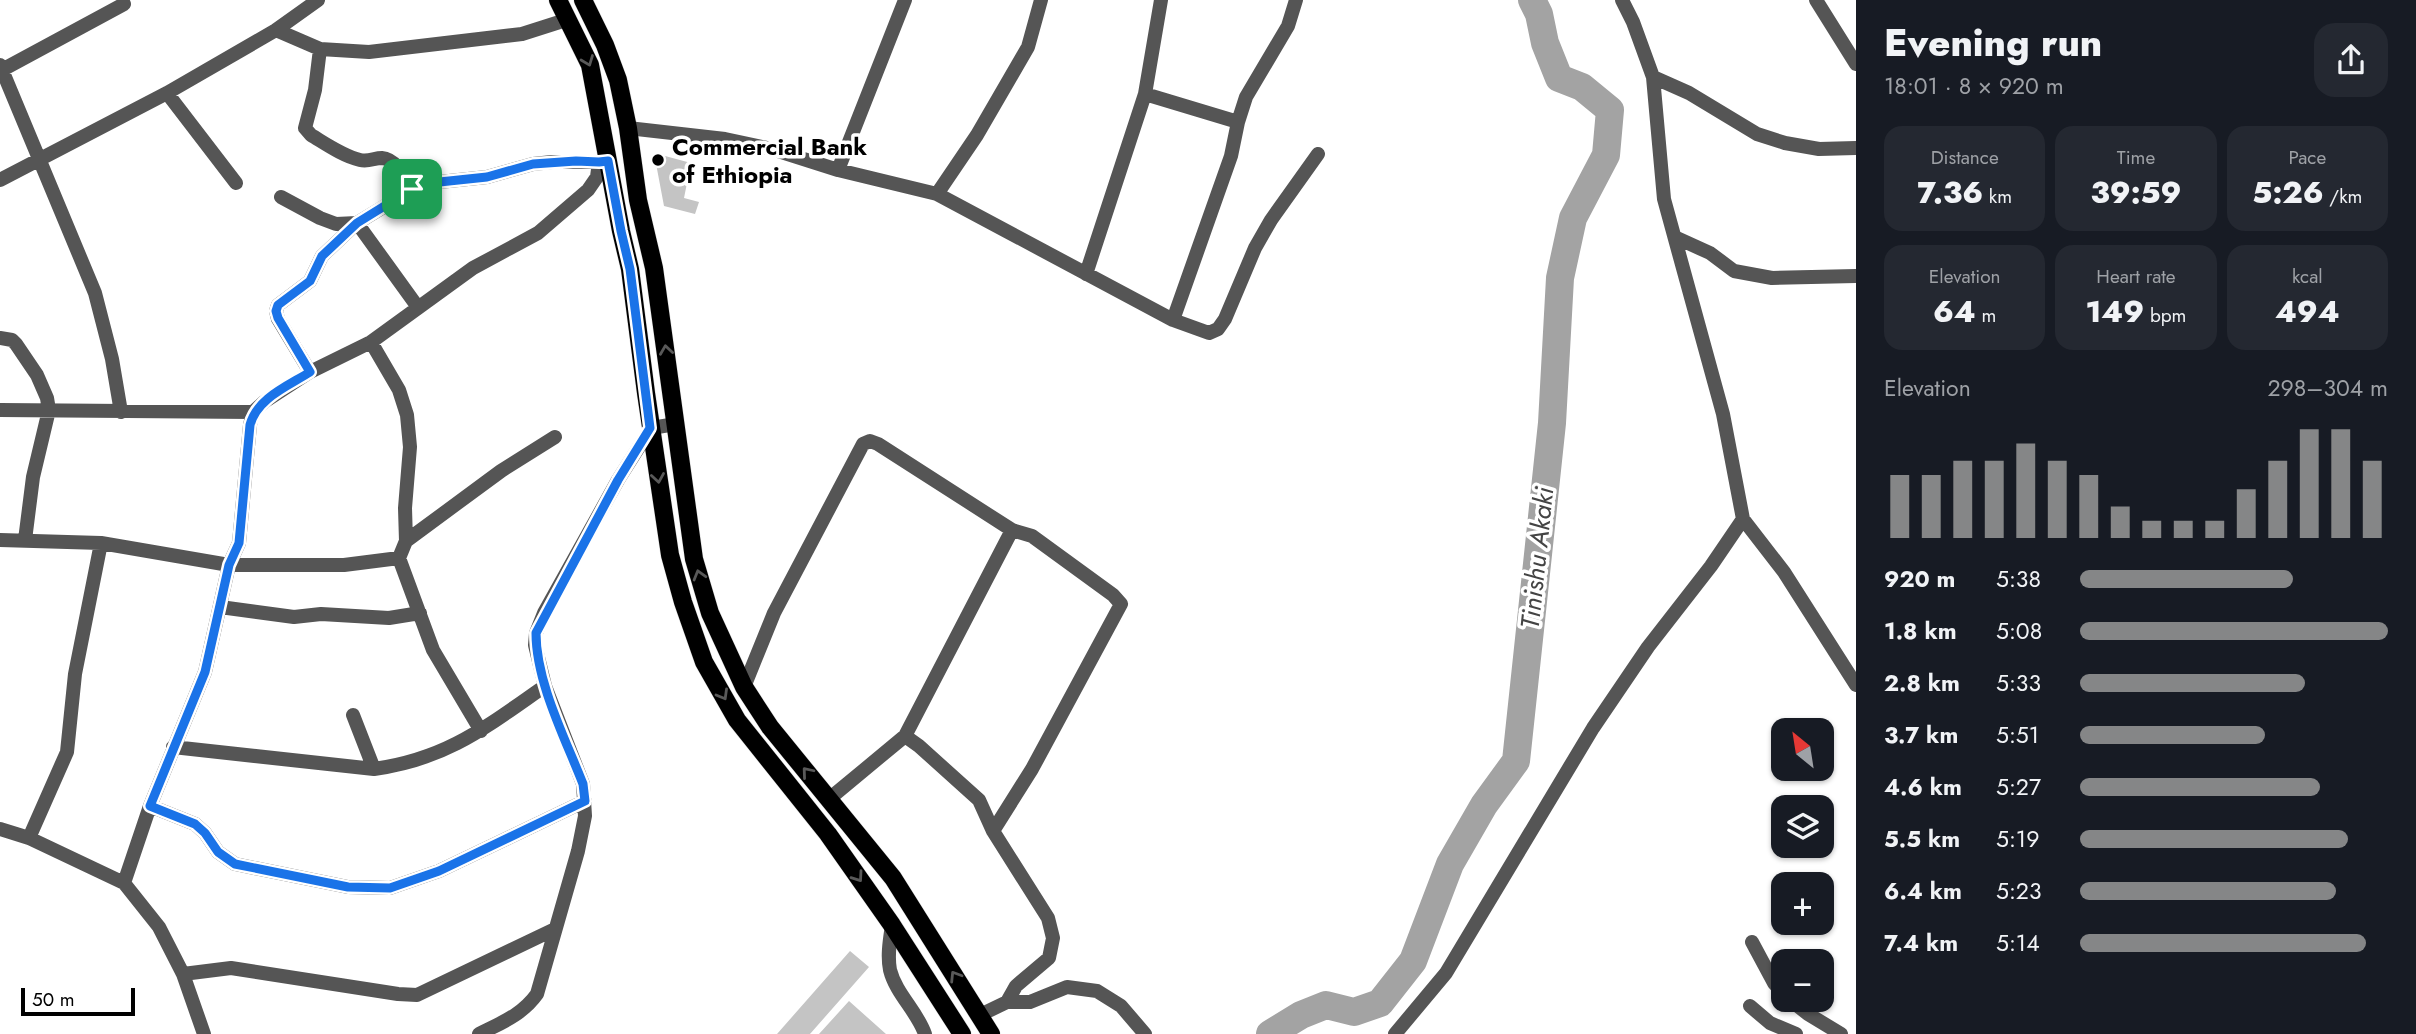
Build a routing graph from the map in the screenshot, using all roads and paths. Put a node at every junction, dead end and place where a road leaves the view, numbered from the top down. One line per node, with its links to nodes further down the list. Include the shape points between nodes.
1 (318, 0): 12 (street)
2 (558, 0): 11 (main road)
3 (583, 0): 20 (main road, via 610,57)
4 (905, 0): 25 (street)
5 (1041, 0): 29 (street, via 1028,47)
6 (1161, 0): 18 (street)
7 (1296, 0): 19 (street, via 1288,26 1246,97)
8 (1622, 0): 16 (street)
9 (1816, 0): 14 (street)
10 (124, 4): 15 (street)
11 (569, 19): 13 (street, via 522,34 446,44 369,52); 24 (main road, one-way to 24, via 590,65)
12 (276, 30): 13 (street); 17 (street)
13 (320, 48): 28 (street, via 306,128 358,160 388,160)
14 (1856, 64)
15 (1, 69): 23 (street)
16 (1653, 77): 21 (street, via 1757,134 1819,149); 32 (street, via 1664,199)
17 (167, 93): 23 (street); 27 (street)
18 (1145, 94): 19 (street); 33 (street)
19 (1238, 121): 36 (street, via 1231,156)
20 (628, 128): 25 (street, via 725,139); 44 (main road, one-way to 20)
21 (1856, 148)
22 (1318, 154): 36 (street, via 1260,239 1218,330 1209,332)
23 (38, 159): 26 (street); 42 (street, via 95,293)
24 (604, 162): 28 (street, via 533,164); 35 (street, via 588,190 538,233 473,268); 45 (main road, via 630,269)
25 (838, 170): 29 (street)
26 (0, 180)
27 (236, 183)
28 (412, 189): 31 (street)
29 (937, 194): 33 (street)
30 (281, 197): 31 (street, via 336,224)
31 (357, 223): 35 (street); 39 (street, via 322,256 310,281 276,311)
32 (1677, 238): 34 (street, via 1710,253 1734,271 1772,278); 47 (street, via 1723,414)
33 (1086, 274): 36 (street)
34 (1856, 276)
35 (417, 306): 38 (street)
36 (1173, 320)
37 (0, 338): 41 (street, via 16,344 37,375)
38 (371, 342): 39 (street); 51 (street, via 399,390 407,415)
39 (310, 372): 43 (street)
40 (0, 410): 41 (street)
41 (49, 410): 42 (street); 50 (street, via 33,477)
42 (121, 412): 43 (street)
43 (253, 412): 54 (street, via 239,543)
44 (676, 424): 45 (street); 59 (main road, one-way to 44, via 710,613 694,559)
45 (650, 428): 58 (street, via 536,633); 72 (main road, one-way to 72, via 670,555 704,662 737,720 828,834)
46 (555, 438): 51 (street, via 501,471)
47 (1743, 519): 57 (street, via 1784,572); 87 (street, via 1593,728 1446,973)
48 (1012, 530): 59 (street, via 878,444 863,444 774,613); 62 (street); 69 (street, via 1032,536 1121,604 1032,769)
49 (0, 540): 50 (street)
50 (25, 540): 52 (street)
51 (406, 541): 53 (street)
52 (101, 543): 54 (street); 70 (street, via 75,674 67,752)
53 (399, 558): 54 (street, via 344,565); 56 (street)
54 (229, 565): 55 (street)
55 (220, 607): 56 (street, via 294,617 389,618); 63 (street, via 205,672)
56 (420, 613): 61 (street, via 433,650)
57 (1856, 685)
58 (545, 686): 61 (street); 66 (street, via 583,784)
59 (744, 687): 65 (main road, one-way to 59)
60 (353, 715): 64 (street)
61 (481, 731): 64 (street, via 436,754)
62 (905, 736): 65 (street); 69 (street, via 979,800)
63 (173, 747): 64 (street); 67 (street)
64 (374, 769)
65 (829, 799): 80 (main road, one-way to 65, via 893,878)
66 (585, 801): 67 (street, via 439,871 390,888 348,887 235,864 218,852 195,824); 73 (street, via 578,851)
67 (150, 806): 71 (street)
68 (0, 829): 70 (street)
69 (993, 831): 77 (street, via 1048,918 1053,938 1049,958 1016,986)
70 (29, 838): 71 (street)
71 (124, 883): 75 (street, via 159,927)
72 (891, 925): 83 (street, via 891,970); 84 (main road)
73 (555, 929): 75 (street, via 417,995 232,968); 82 (street, via 537,994 529,1006)
74 (1752, 942): 76 (street)
75 (183, 974): 81 (street)
76 (1771, 977)
77 (1007, 1002): 80 (street); 86 (street, via 1030,1002 1066,986 1097,991 1121,1006)
78 (1750, 1006): 88 (street, via 1770,1023)
79 (1805, 1012): 89 (street)
80 (980, 1015): 85 (main road)
81 (204, 1034)
82 (479, 1034)
83 (925, 1034)
84 (962, 1034)
85 (991, 1034)
86 (1145, 1034)
87 (1395, 1034)
88 (1796, 1034)
89 (1840, 1034)

